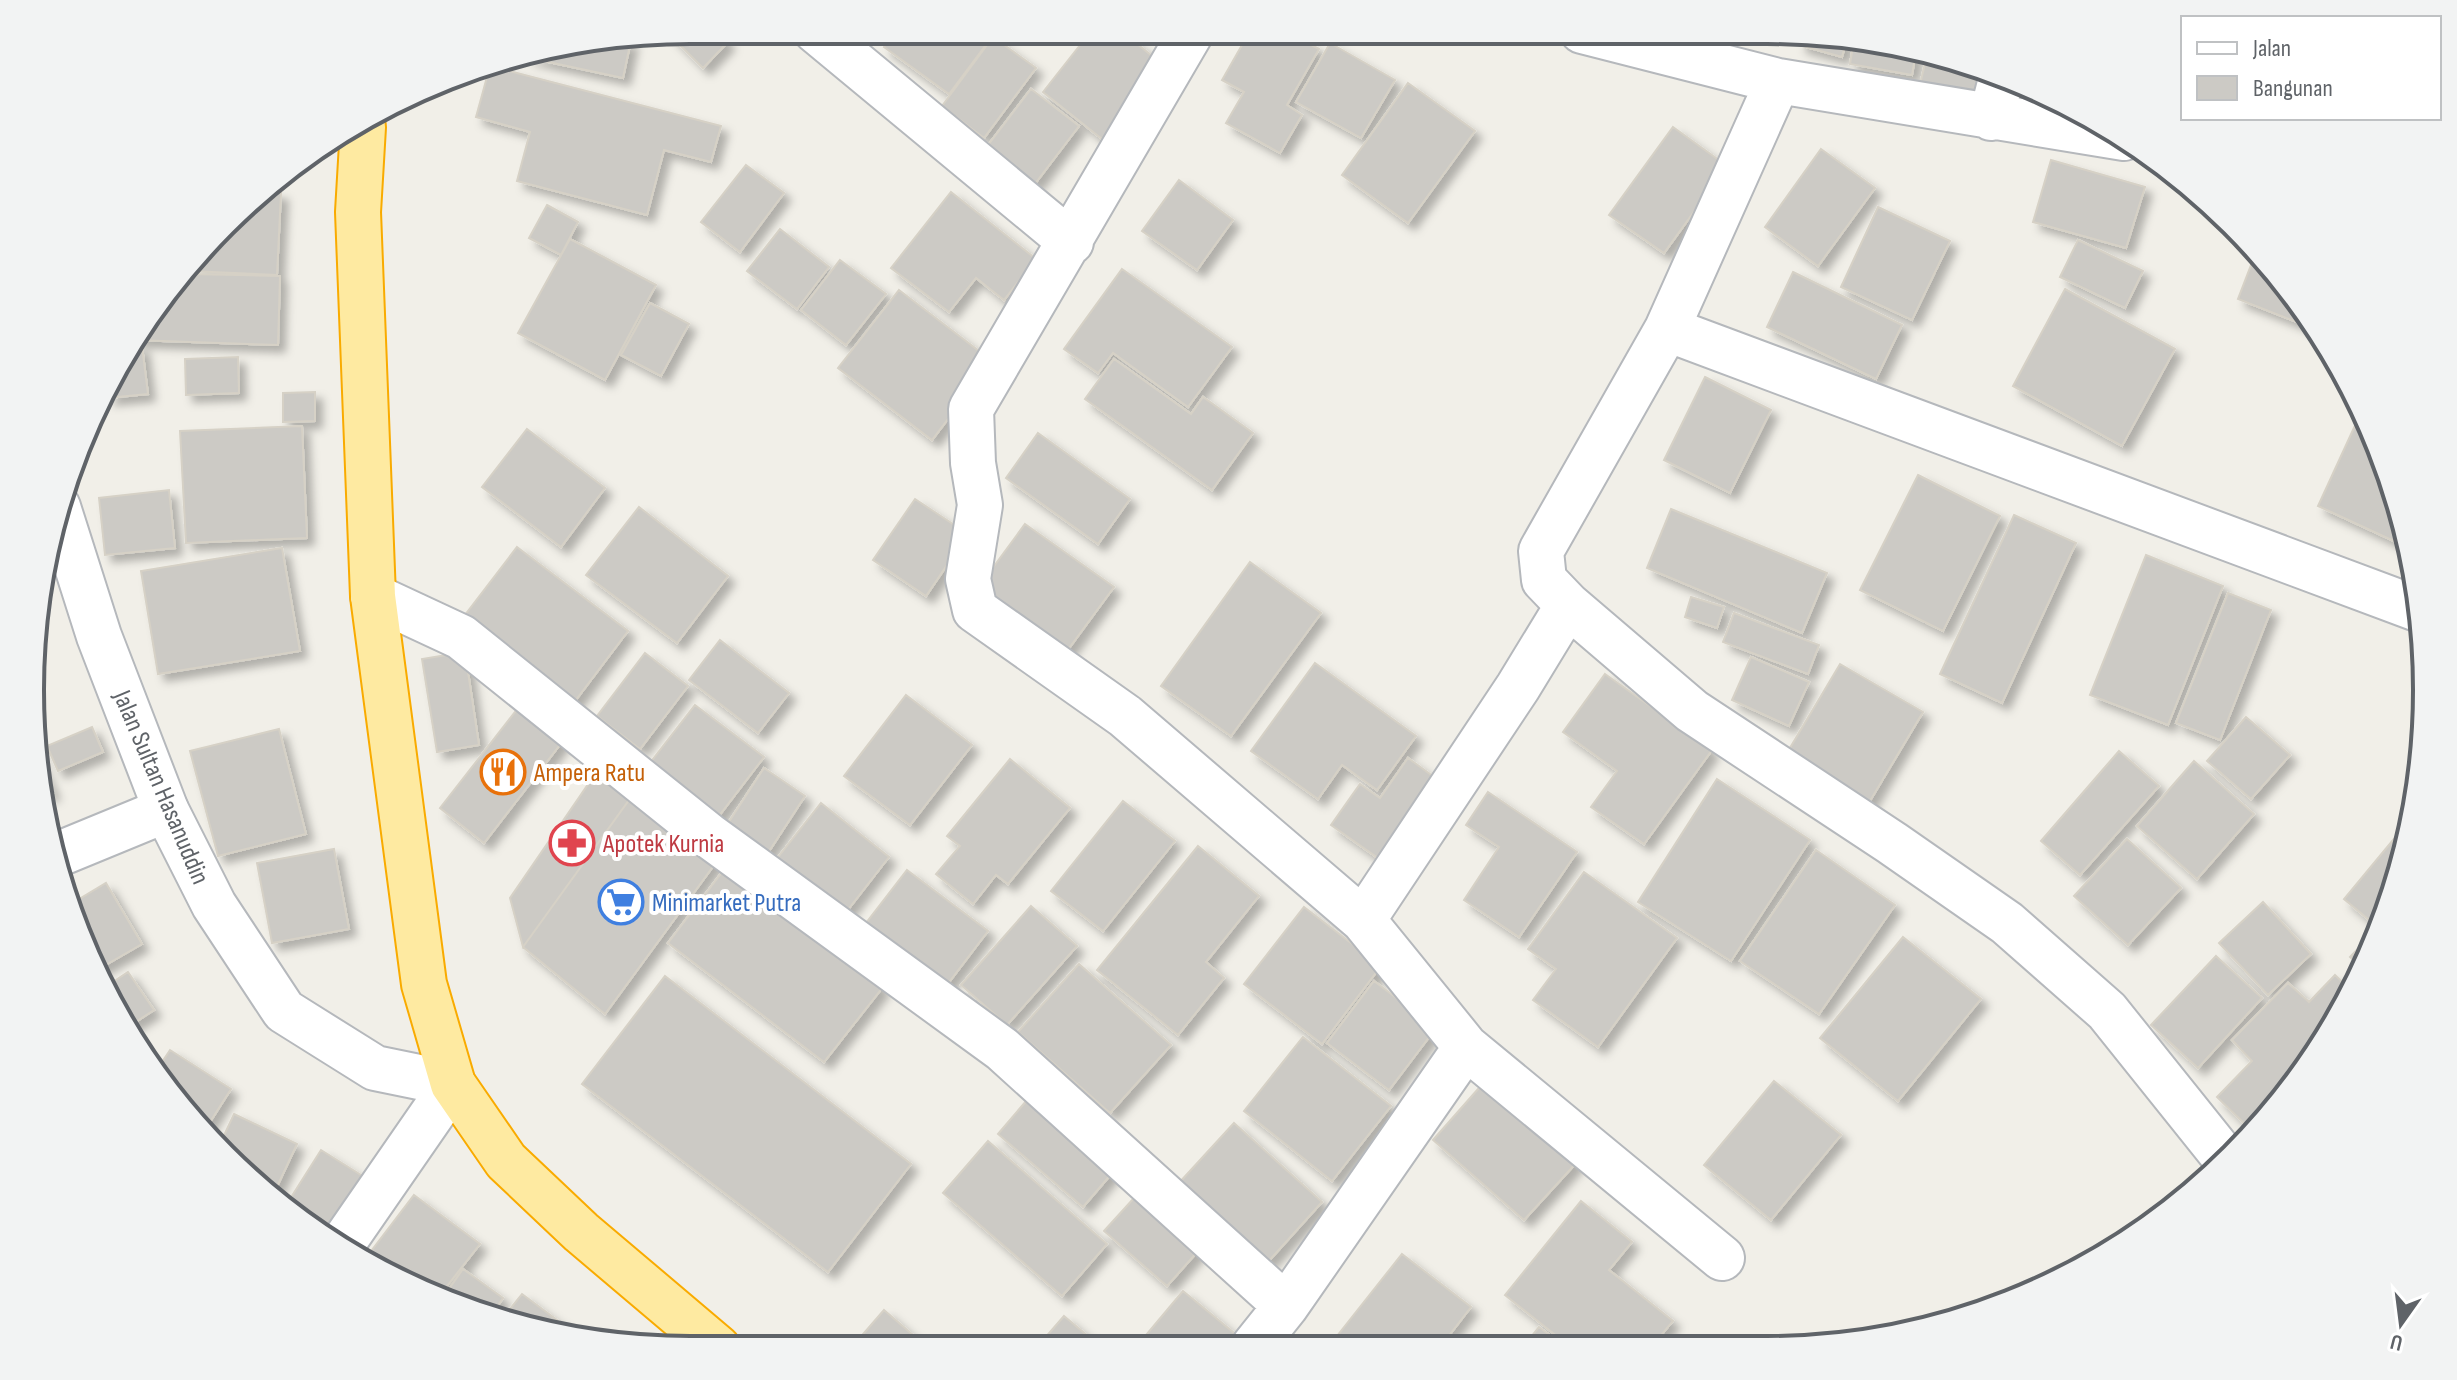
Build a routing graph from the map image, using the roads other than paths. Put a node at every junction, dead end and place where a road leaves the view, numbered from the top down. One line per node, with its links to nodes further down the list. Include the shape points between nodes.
1 (832, 44): 9 (street)
2 (1185, 44): 9 (street)
3 (1633, 44): 4 (street)
4 (1778, 81): 6 (street); 10 (street)
5 (1999, 87): 6 (street)
6 (1991, 118): 8 (street)
7 (363, 134): 12 (highway, via 358,212)
8 (2094, 134)
9 (1071, 242): 17 (street, via 971,409 980,505 968,579 975,610 1125,716)
10 (1667, 329): 13 (street, via 1541,551 1544,580); 14 (street)
11 (65, 528): 15 (street, Jalan Sultan Hasanuddin, via 99,636)
12 (373, 596): 19 (highway, via 424,984); 23 (street, via 461,637 708,835 1002,1049)
13 (1568, 605): 17 (street); 20 (street, via 1692,711 2007,923 2107,1011)
14 (2407, 605)
15 (166, 810): 16 (street); 19 (street, Jalan Sultan Hasanuddin, via 214,905 284,1011 375,1068)
16 (65, 852)
17 (1363, 920): 18 (street)
18 (1466, 1047): 22 (street); 23 (street)
19 (453, 1084): 21 (street); 24 (highway, via 506,1161)
20 (2219, 1151)
21 (347, 1237)
22 (1722, 1258)
23 (1286, 1306): 25 (street)
24 (704, 1336)
25 (1262, 1336)

